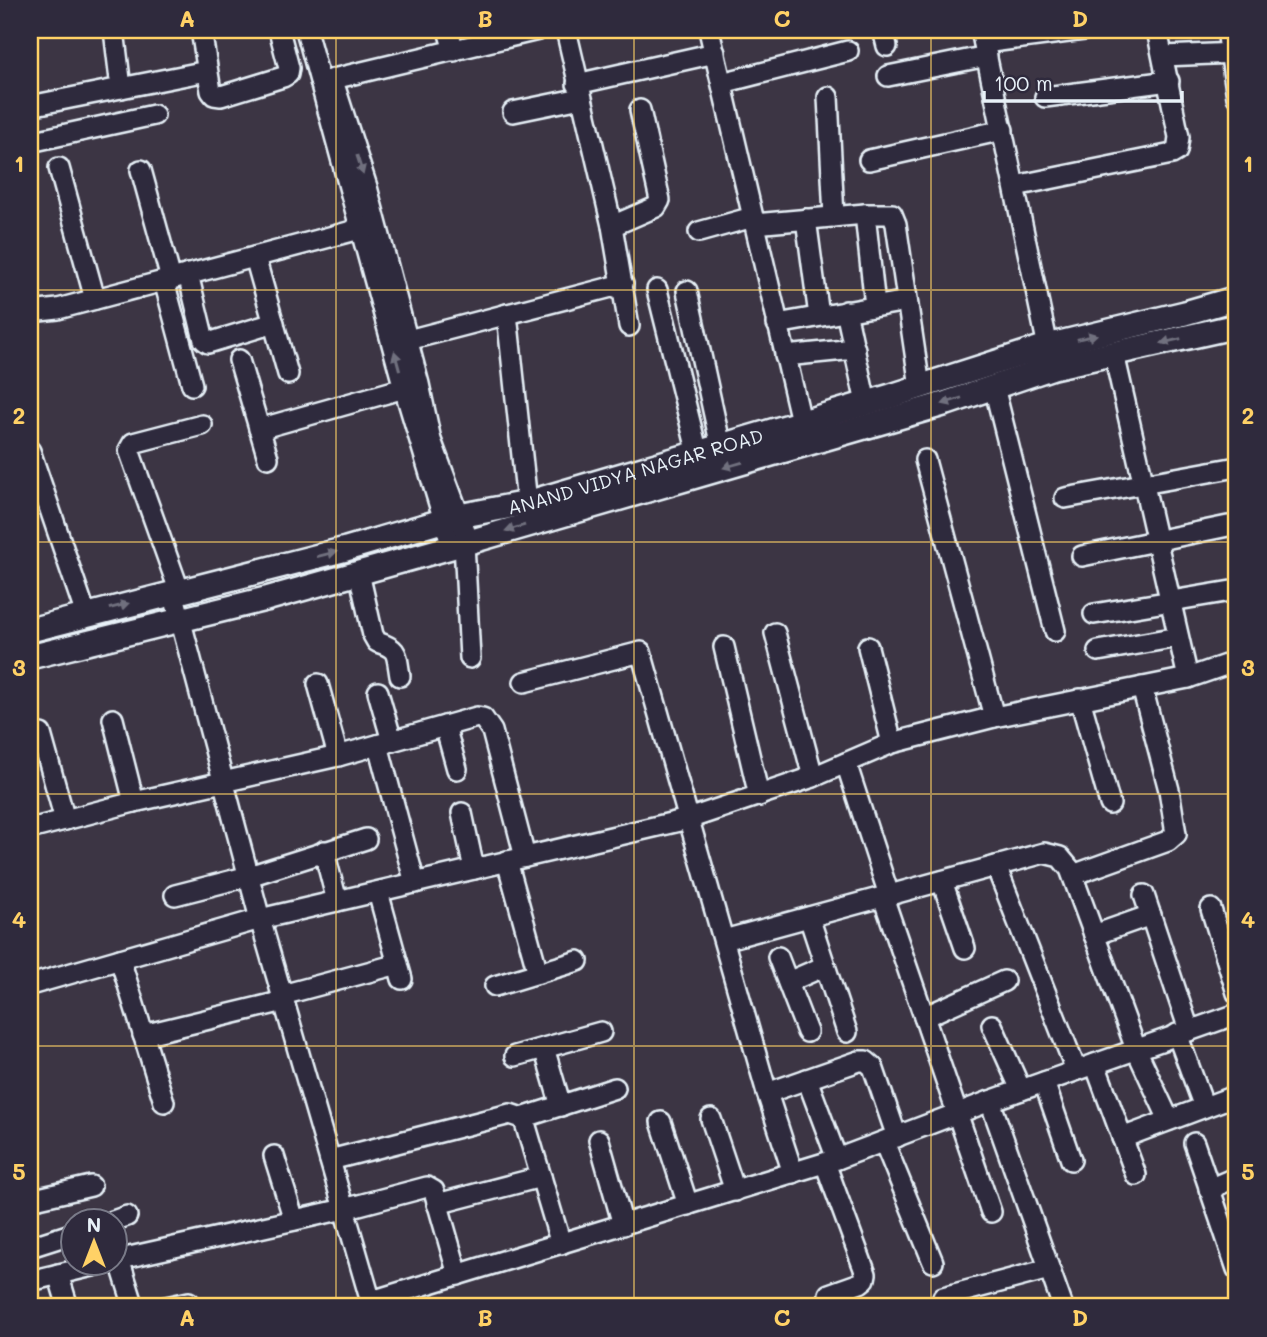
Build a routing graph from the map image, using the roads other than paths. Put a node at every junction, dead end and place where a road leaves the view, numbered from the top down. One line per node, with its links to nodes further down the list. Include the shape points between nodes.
1 (114, 30): 24 (street)
2 (201, 30): 19 (street)
3 (279, 30): 19 (street, via 289,68 283,77 221,96 211,91)
4 (306, 30): 43 (street)
5 (318, 30): 21 (street)
6 (448, 30): 14 (street)
7 (538, 30): 14 (street)
8 (566, 30): 25 (street)
9 (709, 30): 16 (street)
10 (1084, 30): 13 (street)
11 (1157, 30): 18 (street)
12 (1227, 30): 17 (street)
13 (984, 43): 20 (street); 33 (street)
14 (454, 51): 21 (street)
15 (848, 51): 23 (street)
16 (715, 53): 23 (street); 25 (street)
17 (1234, 53): 18 (street); 28 (street)
18 (1163, 57): 22 (street)
19 (207, 71): 24 (street)
20 (888, 76)
21 (332, 79): 43 (street, one-way to 43)
22 (1169, 81): 27 (street); 38 (street, via 1179,137 1172,154)
23 (722, 83): 42 (street)
24 (121, 88): 29 (street)
25 (579, 91): 31 (street); 44 (street)
26 (828, 97): 40 (street)
27 (1045, 97)
28 (1237, 97)
29 (30, 106)
30 (640, 110): 44 (street, via 660,200 656,207)
31 (513, 112)
32 (154, 115): 34 (street)
33 (1003, 130): 35 (street); 38 (street)
34 (30, 142)
35 (869, 160)
36 (59, 168): 52 (street)
37 (141, 170): 47 (street)
38 (1015, 186): 67 (street)
39 (865, 214): 40 (street); 53 (street, via 887,212 895,218); 54 (street)
40 (834, 217): 41 (street)
41 (806, 219): 42 (street); 58 (street)
42 (753, 221): 45 (street); 60 (street)
43 (369, 226): 46 (street); 63 (street); 71 (street, one-way to 43)
44 (612, 226): 48 (street)
45 (699, 232)
46 (255, 257): 47 (street); 59 (street)
47 (174, 278): 52 (street); 59 (street, via 208,342); 70 (street)
48 (623, 284): 57 (street); 61 (street)
49 (657, 289): 80 (street)
50 (687, 291): 78 (street)
51 (1237, 298): 67 (main road, ANAND VIDYA NAGAR ROAD, one-way to 51)
52 (95, 299): 56 (street)
53 (907, 301): 54 (street); 72 (street)
54 (875, 306): 55 (street)
55 (846, 311): 58 (street); 64 (street)
56 (30, 312)
57 (507, 314): 63 (street); 86 (street)
58 (819, 316): 60 (street)
59 (274, 323): 69 (street)
60 (777, 324): 66 (street)
61 (629, 326)
62 (1237, 326): 65 (main road, ANAND VIDYA NAGAR ROAD, one-way to 65)
63 (408, 340): 71 (street)
64 (855, 349): 66 (street); 74 (street)
65 (1114, 354): 67 (main road, ANAND VIDYA NAGAR ROAD); 84 (street)
66 (785, 356): 77 (street)
67 (1050, 357): 72 (main road, ANAND VIDYA NAGAR ROAD); 73 (main road, ANAND VIDYA NAGAR ROAD)
68 (239, 360): 76 (street)
69 (288, 374)
70 (192, 385)
71 (412, 386): 76 (street); 87 (street)
72 (920, 387): 74 (main road, ANAND VIDYA NAGAR ROAD)
73 (994, 387): 77 (main road, ANAND VIDYA NAGAR ROAD, one-way to 77); 100 (street)
74 (866, 402): 77 (main road, ANAND VIDYA NAGAR ROAD)
75 (202, 425): 94 (street, via 132,443 130,450)
76 (259, 429): 81 (street)
77 (804, 433): 78 (main road, ANAND VIDYA NAGAR ROAD); 90 (main road, ANAND VIDYA NAGAR ROAD, one-way to 90)
78 (721, 447): 80 (main road, ANAND VIDYA NAGAR ROAD)
79 (30, 451): 97 (street)
80 (698, 454): 86 (main road, ANAND VIDYA NAGAR ROAD)
81 (268, 458)
82 (925, 460): 116 (street)
83 (1237, 467): 84 (street)
84 (1143, 482): 85 (street); 89 (street)
85 (1065, 498)
86 (527, 503): 87 (main road, ANAND VIDYA NAGAR ROAD)
87 (452, 519): 90 (street); 94 (main road, ANAND VIDYA NAGAR ROAD, one-way to 87)
88 (1228, 526): 89 (street)
89 (1157, 542): 91 (street); 95 (street)
90 (461, 544): 92 (main road, ANAND VIDYA NAGAR ROAD); 107 (street)
91 (1082, 556)
92 (359, 573): 98 (main road, ANAND VIDYA NAGAR ROAD); 109 (street, via 373,635 396,652)
93 (1237, 590): 95 (street)
94 (176, 591): 97 (main road, ANAND VIDYA NAGAR ROAD, one-way to 94); 98 (street)
95 (1170, 602): 96 (street); 102 (street)
96 (1094, 614)
97 (86, 615): 99 (main road, ANAND VIDYA NAGAR ROAD)
98 (181, 621): 106 (main road, ANAND VIDYA NAGAR ROAD); 126 (street)
99 (30, 629)
100 (1055, 631)
101 (775, 633): 125 (street)
102 (1178, 637): 105 (street); 110 (street)
103 (723, 647): 127 (street)
104 (868, 647): 121 (street)
105 (1098, 651)
106 (30, 657)
107 (470, 658)
108 (1237, 661): 110 (street)
109 (400, 676)
110 (1188, 678): 113 (street)
111 (524, 682): 131 (street, via 641,652)
112 (318, 684): 122 (street)
113 (1142, 687): 115 (street); 139 (street, via 1176,834 1168,841)
114 (378, 692): 120 (street)
115 (1080, 699): 116 (street); 129 (street)
116 (993, 716): 121 (street)
117 (113, 719): 128 (street)
118 (445, 726): 120 (street); 124 (street); 136 (street, via 477,717 492,730)
119 (41, 734): 132 (street)
120 (385, 743): 122 (street); 142 (street)
121 (892, 743): 123 (street)
122 (338, 756): 126 (street)
123 (846, 763): 125 (street); 146 (street)
124 (457, 769)
125 (813, 777): 127 (street)
126 (223, 781): 128 (street); 140 (street)
127 (759, 796): 131 (street)
128 (134, 802): 132 (street)
129 (1110, 804)
130 (462, 813): 138 (street)
131 (688, 819): 136 (street); 153 (street)
132 (65, 820): 133 (street)
133 (30, 829)
134 (366, 839): 135 (street)
135 (324, 851): 140 (street); 147 (street)
136 (516, 859): 138 (street); 159 (street)
137 (996, 866): 139 (street, via 1044,853 1060,857); 141 (street); 178 (street)
138 (474, 869): 142 (street)
139 (1073, 875): 152 (street)
140 (249, 876): 144 (street); 151 (street)
141 (942, 881): 146 (street); 154 (street)
142 (415, 883): 143 (street)
143 (378, 891): 147 (street); 165 (street, via 400,972)
144 (176, 895)
145 (1144, 895): 149 (street)
146 (886, 896): 150 (street); 167 (street)
147 (337, 901): 151 (street)
148 (1211, 909): 164 (street)
149 (1151, 915): 152 (street); 172 (street)
150 (809, 917): 153 (street); 158 (street)
151 (260, 919): 156 (street); 165 (street)
152 (1094, 935): 175 (street)
153 (723, 940): 183 (street)
154 (965, 948)
155 (778, 957): 161 (street)
156 (120, 959): 162 (street); 173 (street)
157 (578, 961): 159 (street)
158 (825, 966): 161 (street); 171 (street)
159 (538, 973): 163 (street)
160 (1004, 981): 167 (street)
161 (788, 982): 170 (street)
162 (30, 985)
163 (495, 986)
164 (1237, 993)
165 (283, 998): 173 (street); 199 (street)
166 (1237, 1014): 172 (street)
167 (924, 1017): 189 (street)
168 (992, 1025): 182 (street)
169 (601, 1032): 174 (street)
170 (807, 1032)
171 (847, 1032)
172 (1183, 1032): 175 (street); 188 (street)
173 (143, 1035): 186 (street)
174 (544, 1048): 176 (street); 187 (street)
175 (1136, 1049): 177 (street); 192 (street)
176 (515, 1056)
177 (1095, 1064): 178 (street); 194 (street)
178 (1076, 1070): 180 (street)
179 (807, 1079): 183 (street); 195 (street, via 866,1061 873,1067); 201 (street)
180 (1044, 1082): 182 (street); 200 (street)
181 (615, 1088): 187 (street)
182 (1021, 1090): 185 (street)
183 (767, 1093): 202 (street)
184 (1237, 1095): 188 (street)
185 (990, 1101): 189 (street); 221 (street)
186 (164, 1102)
187 (561, 1106): 190 (street)
188 (1205, 1107): 192 (street)
189 (958, 1114): 195 (street); 213 (street)
190 (522, 1118): 199 (street, via 509,1114); 204 (street)
191 (710, 1119): 208 (street)
192 (1169, 1120): 194 (street)
193 (661, 1122): 211 (street)
194 (1122, 1138): 203 (street)
195 (891, 1139): 201 (street); 220 (street)
196 (599, 1140): 215 (street)
197 (1194, 1143): 207 (street)
198 (274, 1156): 214 (street)
199 (330, 1160): 212 (street)
200 (1071, 1160)
201 (831, 1161): 202 (street); 227 (street, via 866,1274 860,1283)
202 (793, 1173): 208 (street)
203 (1136, 1175)
204 (541, 1177): 210 (street); 217 (street)
205 (1237, 1178): 207 (street)
206 (91, 1186): 209 (street)
207 (1209, 1188): 222 (street)
208 (735, 1191): 211 (street)
209 (30, 1200)
210 (437, 1204): 212 (street, via 431,1188 422,1187); 224 (street)
211 (688, 1205): 215 (street)
212 (344, 1209): 214 (street); 230 (street)
213 (991, 1212)
214 (294, 1220): 219 (street)
215 (623, 1225): 217 (street)
216 (60, 1237): 218 (street)
217 (561, 1244): 224 (street)
218 (30, 1247)
219 (130, 1257)
220 (933, 1262)
221 (1049, 1269): 228 (street); 234 (street)
222 (1237, 1269)
223 (58, 1274): 226 (street); 231 (street)
224 (458, 1275): 230 (street)
225 (120, 1278): 232 (street)
226 (30, 1281)
227 (829, 1294)
228 (943, 1297)
229 (189, 1302): 233 (street)
230 (368, 1304)
231 (68, 1307)
232 (134, 1307)
233 (166, 1307)
234 (1063, 1307)

